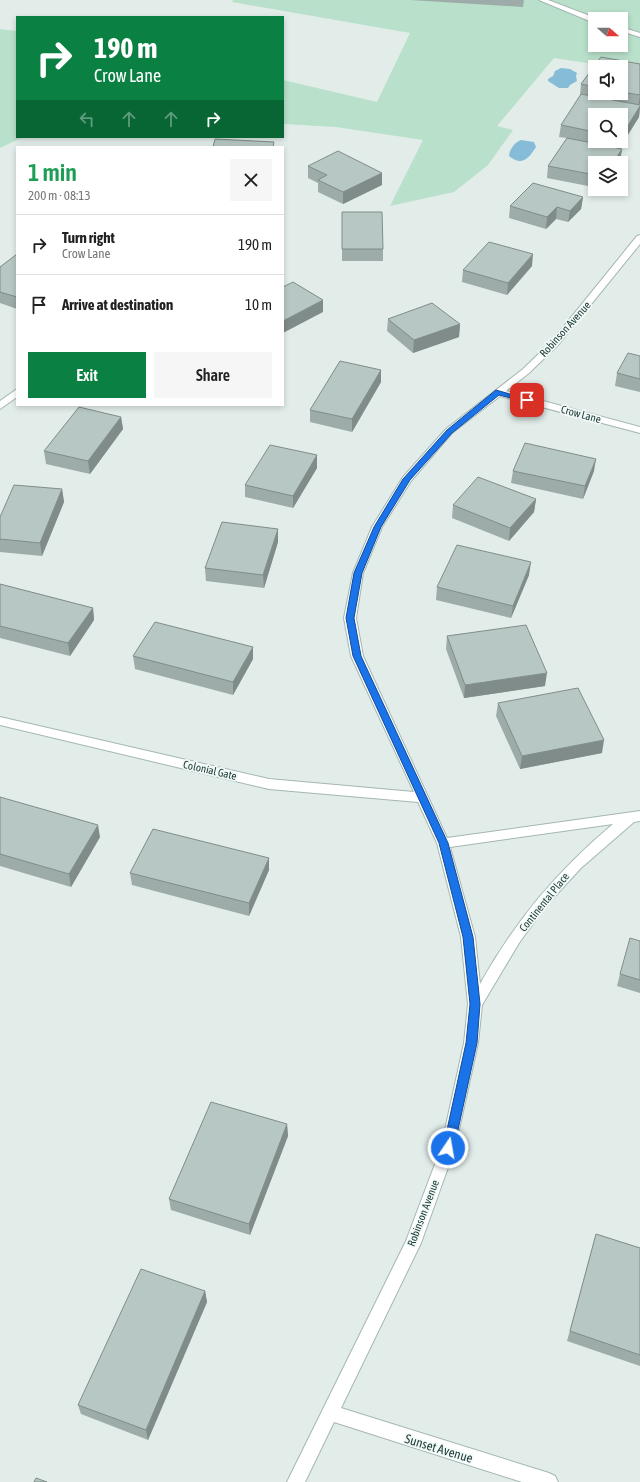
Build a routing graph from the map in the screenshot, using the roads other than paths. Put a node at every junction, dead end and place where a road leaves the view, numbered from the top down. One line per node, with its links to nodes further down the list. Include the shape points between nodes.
1 (542, 0): 2 (street)
2 (588, 17)
3 (628, 31): 4 (street)
4 (640, 35)
5 (640, 238): 6 (street, Robinson Avenue, via 555,343 526,371)
6 (498, 392): 9 (street, Crow Lane); 11 (street, Robinson Avenue, via 449,431 407,479 378,527 358,573 350,618 357,656)
7 (16, 393): 8 (street)
8 (0, 406)
9 (640, 430)
10 (0, 721): 11 (street, Colonial Gate, via 269,784)
11 (423, 798): 13 (street, Robinson Avenue)
12 (635, 816): 13 (street, Continental Place); 14 (street, Continental Place, via 581,859 542,902 503,956)
13 (444, 843): 14 (street, Robinson Avenue, via 468,937)
14 (475, 1004): 15 (street, Robinson Avenue, via 471,1043 448,1148 412,1243)
15 (330, 1413): 16 (street, Robinson Avenue); 17 (street, Sunset Avenue)
16 (296, 1482)
17 (549, 1482)

